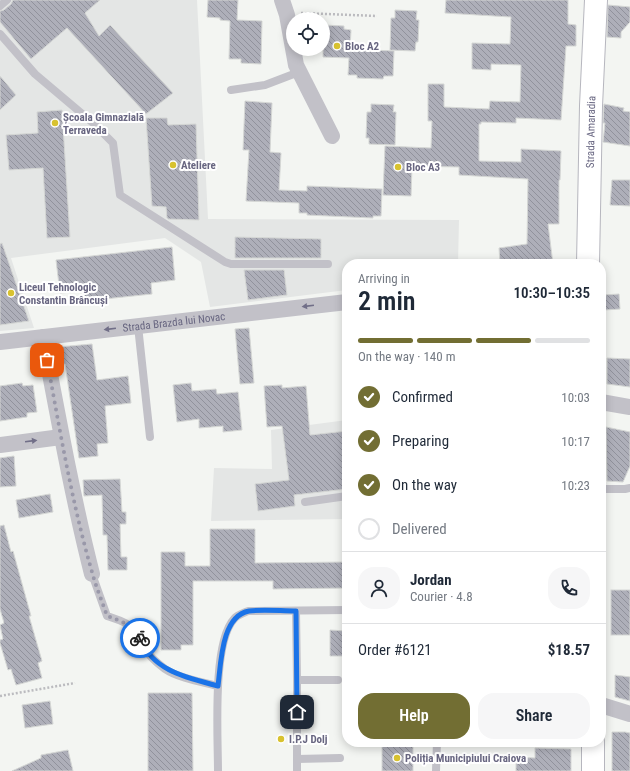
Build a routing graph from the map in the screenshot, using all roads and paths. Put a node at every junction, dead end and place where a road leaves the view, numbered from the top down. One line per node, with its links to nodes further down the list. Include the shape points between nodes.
1 (7, 0): 3 (lane)
2 (596, 0): 10 (main road, Strada Amaradia, via 590,106)
3 (0, 6)
4 (284, 6): 5 (path); 7 (street)
5 (377, 16)
6 (0, 34): 11 (lane, via 35,74 114,143 120,195 231,264)
7 (299, 72): 8 (lane, via 265,85); 9 (street)
8 (232, 90)
9 (332, 136)
10 (588, 259)
11 (328, 264)
12 (342, 303): 13 (street, Strada Brazda lui Novac, one-way to 13)
13 (138, 326): 14 (street, Strada Brazda lui Novac, one-way to 14); 19 (lane)
14 (43, 337): 15 (street, Strada Brazda lui Novac); 18 (street)
15 (0, 342)
16 (606, 403): 17 (street)
17 (630, 407)
18 (61, 437): 20 (street, one-way to 18); 25 (street)
19 (150, 437)
20 (0, 445)
21 (630, 488): 22 (lane)
22 (606, 490)
23 (342, 497): 24 (lane)
24 (305, 502)
25 (92, 574): 31 (lane, via 107,616 131,626 143,646 166,670)
26 (342, 610): 27 (lane)
27 (296, 611): 28 (lane); 31 (lane, via 248,611 235,618 223,646)
28 (297, 680): 29 (lane); 38 (lane)
29 (338, 680)
30 (74, 683): 32 (path)
31 (218, 686): 39 (lane)
32 (0, 696)
33 (606, 707): 34 (street)
34 (630, 714)
35 (437, 747): 41 (lane)
36 (593, 747): 42 (main road)
37 (340, 758): 38 (lane)
38 (297, 759): 40 (lane)
39 (218, 771)
40 (297, 771)
41 (436, 771)
42 (593, 771)

